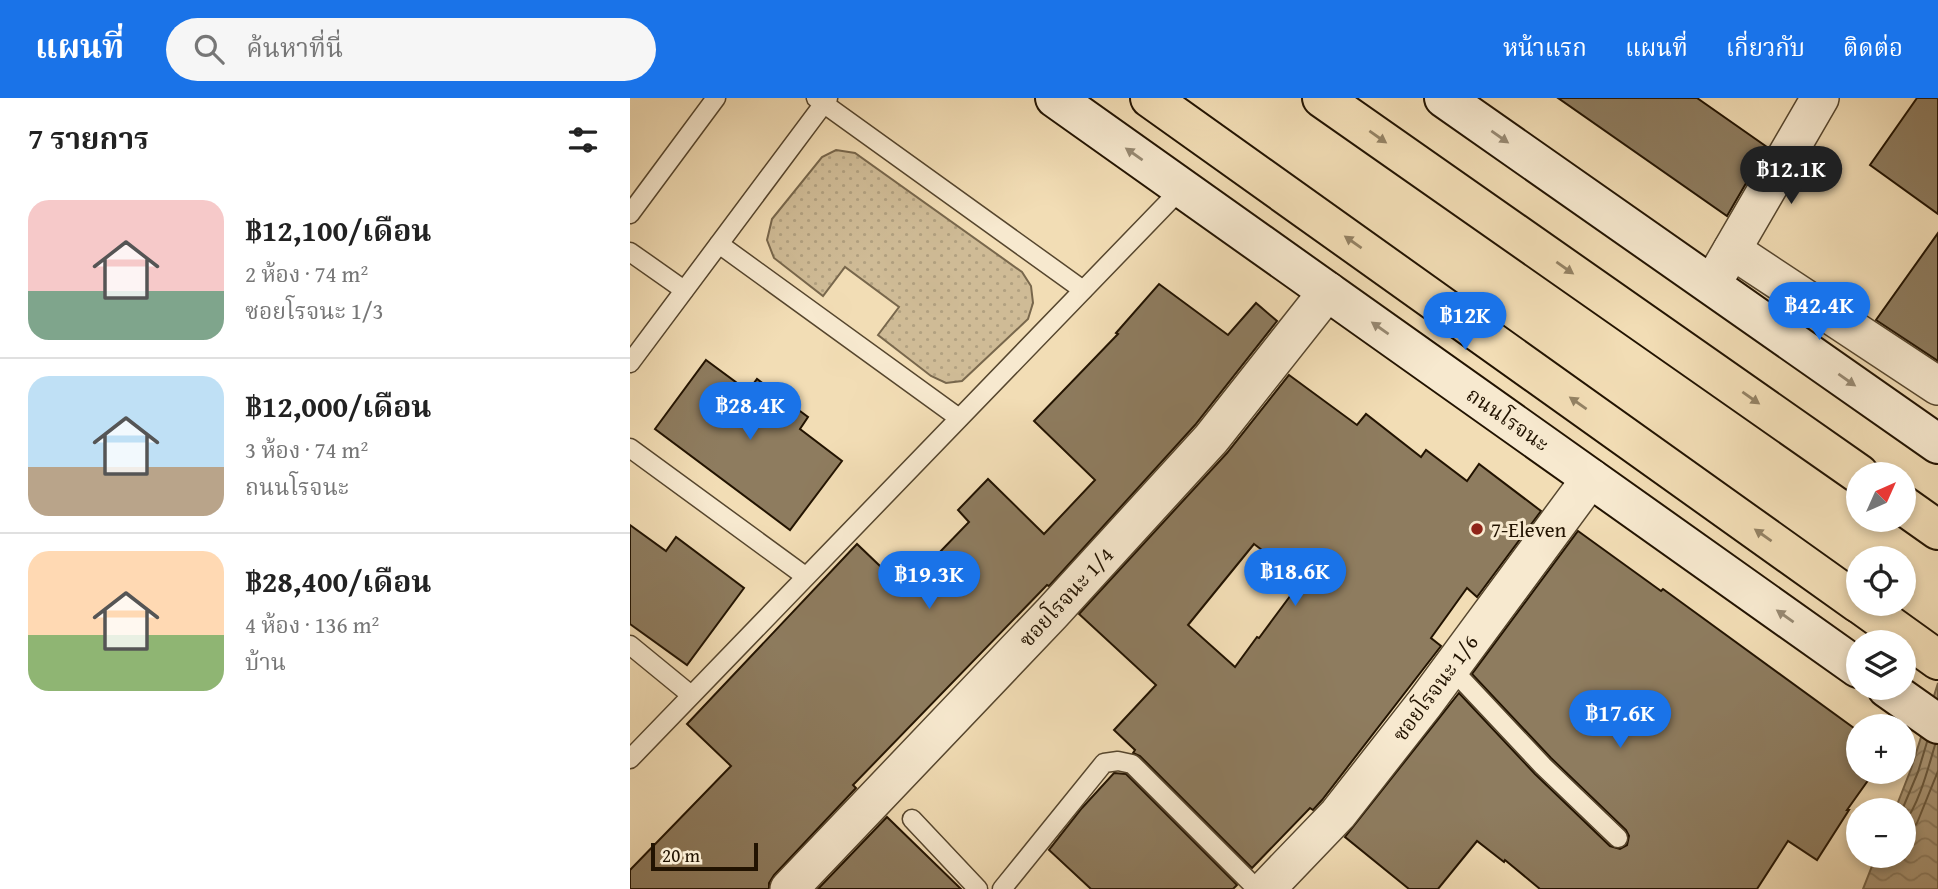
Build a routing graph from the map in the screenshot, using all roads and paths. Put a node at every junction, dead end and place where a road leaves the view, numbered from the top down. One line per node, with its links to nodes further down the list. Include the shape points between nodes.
1 (716, 98): 9 (lane)
2 (1055, 98): 8 (main road, ถนนโรจนะ, one-way to 2)
3 (1150, 98): 25 (main road, one-way to 3)
4 (1322, 98): 22 (main road, one-way to 22)
5 (1444, 98): 13 (main road, one-way to 13)
6 (1820, 98): 11 (street)
7 (823, 100): 10 (lane); 15 (lane)
8 (1182, 188): 15 (lane); 16 (main road, ถนนโรจนะ)
9 (630, 214)
10 (719, 244): 14 (lane); 19 (lane)
11 (1732, 250): 13 (street); 18 (street)
12 (630, 252): 14 (lane)
13 (1711, 285): 20 (main road, one-way to 20)
14 (684, 290): 17 (lane)
15 (1083, 290): 19 (lane)
16 (1328, 291): 23 (main road, ถนนโรจนะ, one-way to 16); 37 (street, ซอยโรจนะ 1/4, via 1201,450)
17 (630, 363)
18 (1938, 386)
19 (959, 418): 24 (lane)
20 (1938, 444)
21 (630, 448): 24 (lane)
22 (1846, 465)
23 (1591, 478): 28 (main road, ถนนโรจนะ, one-way to 23); 30 (street, ซอยโรจนะ 1/6)
24 (805, 576): 31 (lane)
25 (1846, 594)
26 (1877, 616): 29 (main road)
27 (630, 645): 31 (lane)
28 (1846, 659)
29 (1938, 660)
30 (1451, 668): 36 (lane); 41 (street, ซอยโรจนะ 1/6, via 1338,814)
31 (691, 695): 34 (lane)
32 (1904, 700): 33 (main road)
33 (1938, 724)
34 (630, 759)
35 (912, 819): 38 (lane)
36 (1618, 838)
37 (789, 889)
38 (978, 889)
39 (1002, 889): 40 (lane, via 1104,763 1118,761 1132,764)
40 (1257, 889)
41 (1266, 889)

